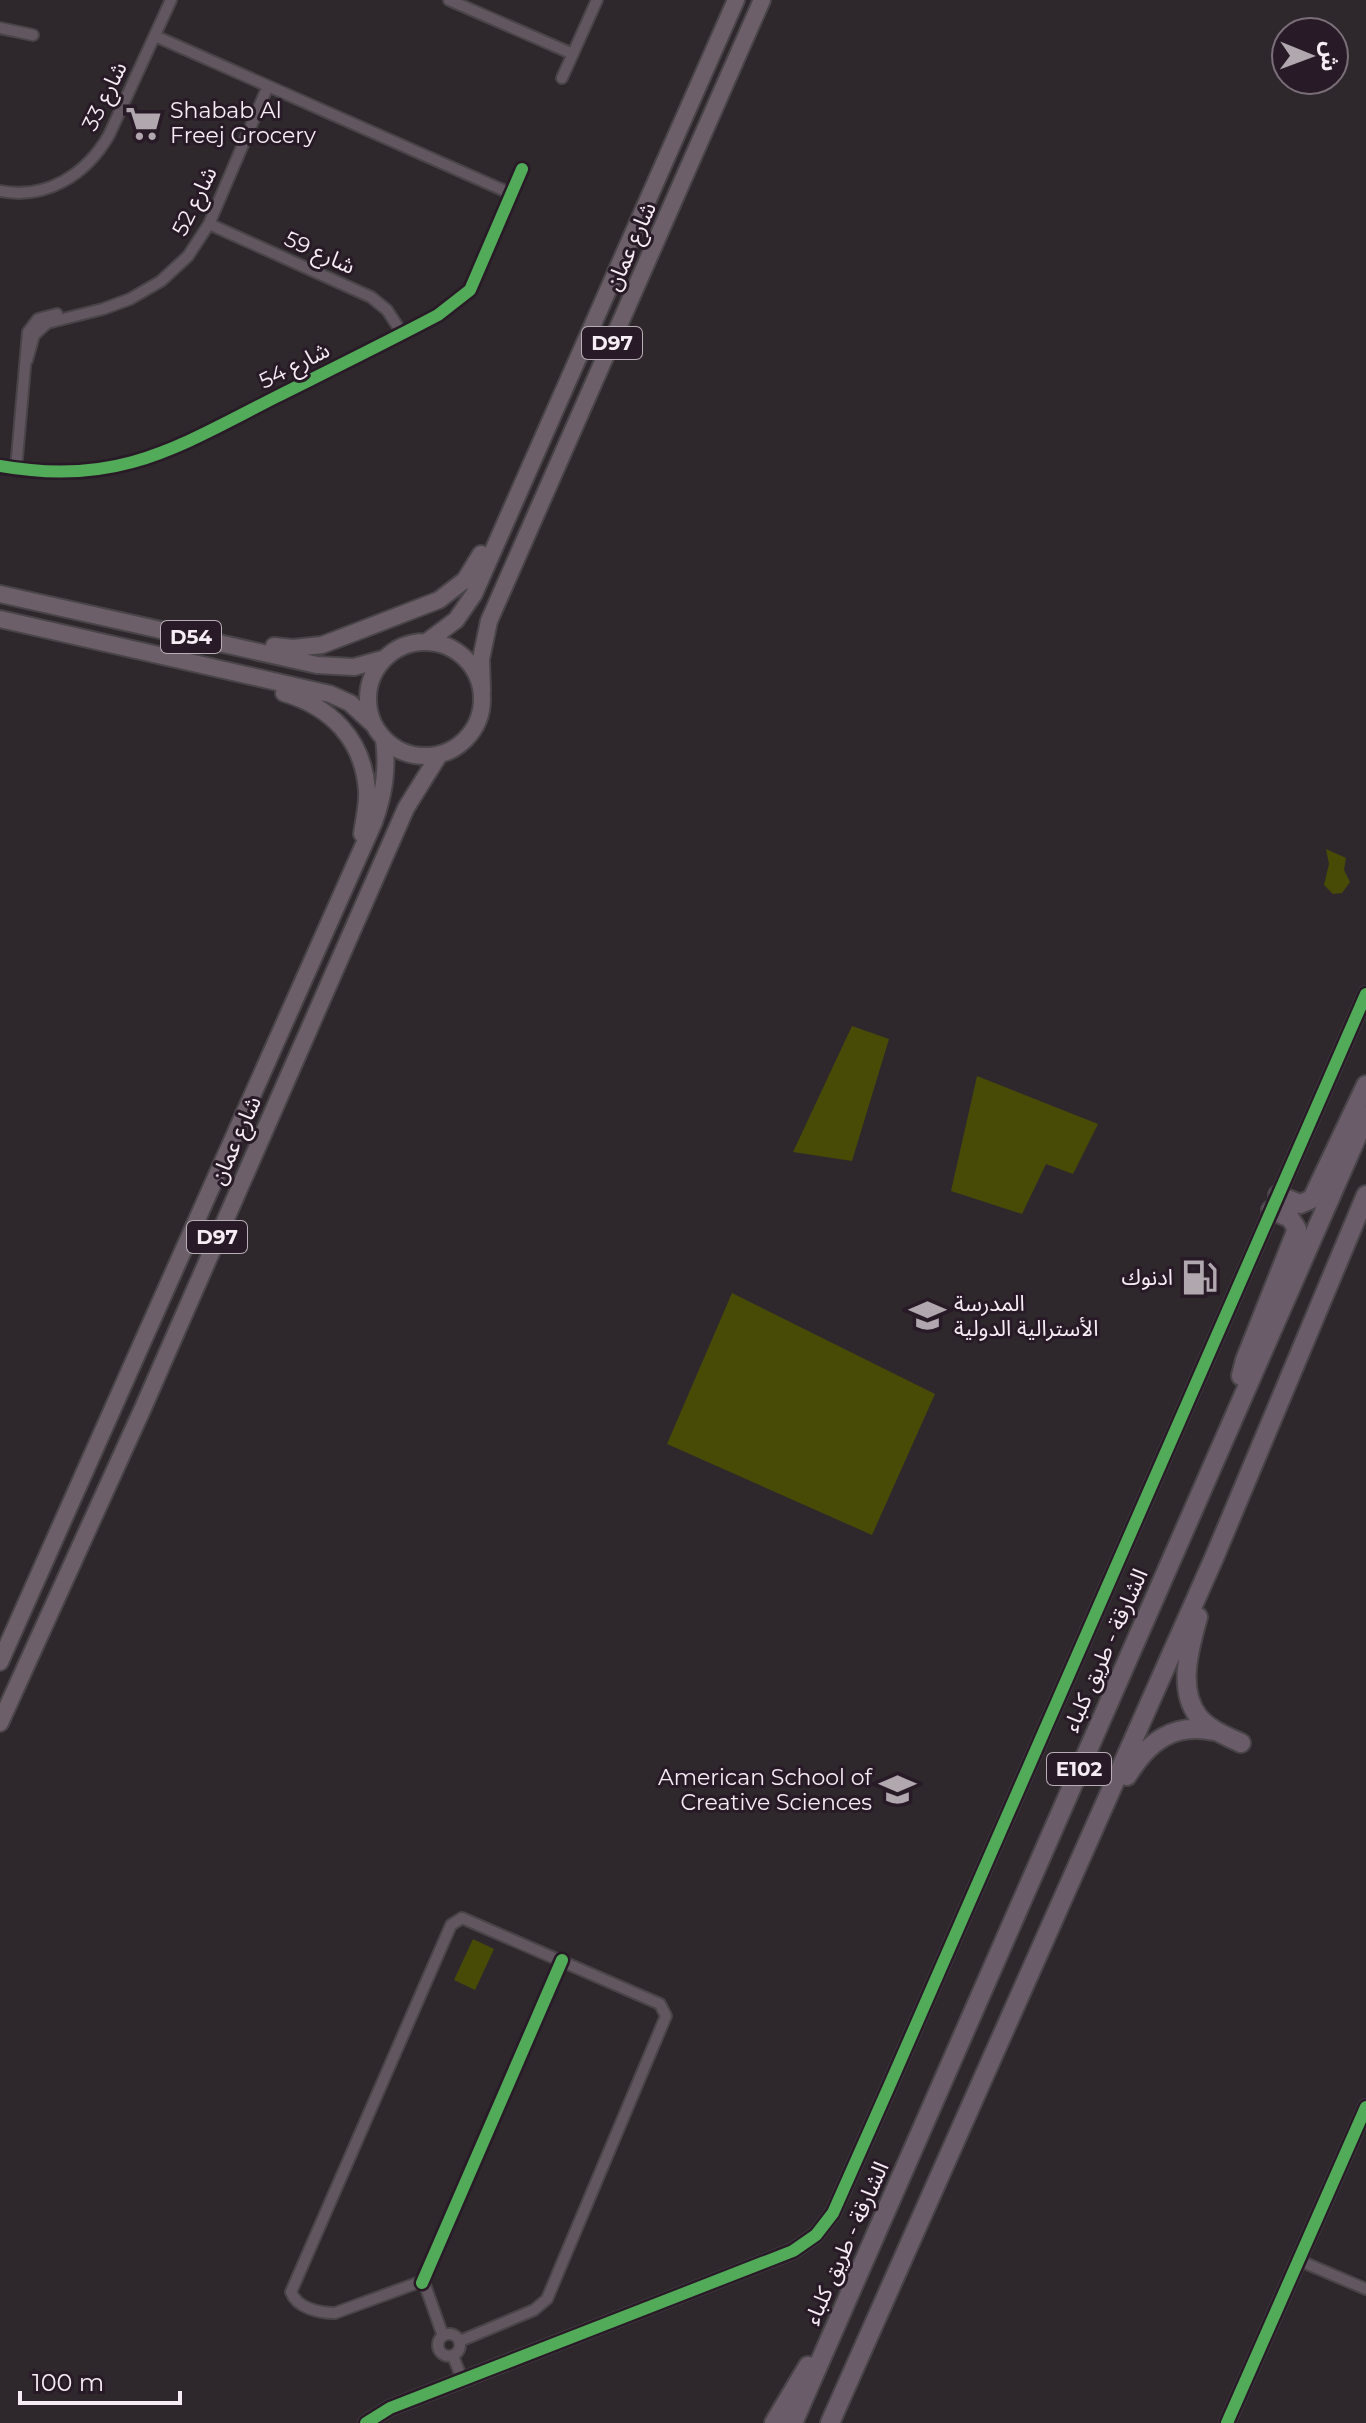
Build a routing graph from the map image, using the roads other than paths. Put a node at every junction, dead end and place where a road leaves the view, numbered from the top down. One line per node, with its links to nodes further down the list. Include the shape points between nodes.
1 (171, 0): 8 (street, شارع 33)
2 (449, 0): 9 (street)
3 (597, 0): 9 (street)
4 (736, 0): 19 (main road, شارع عمان / D97)
5 (762, 0): 26 (main road, شارع عمان / D97, via 489,621 481,659)
6 (0, 28): 7 (street)
7 (33, 35)
8 (155, 36): 11 (street); 13 (street, شارع 33, via 109,135 87,164 49,188)
9 (573, 54): 10 (street)
10 (562, 78)
11 (268, 86): 14 (street); 15 (street, شارع 52)
12 (522, 169): 14 (street, شارع 54)
13 (0, 191)
14 (512, 194): 16 (street, شارع 54, via 470,290 438,315)
15 (209, 224): 16 (street, شارع 59, via 371,297); 18 (street, شارع 52, via 188,256 161,281 117,304 39,329 27,360)
16 (402, 333): 18 (street, شارع 54, via 169,451 83,472)
17 (0, 466): 18 (street, شارع 54)
18 (16, 469)
19 (511, 510): 22 (main road, شارع عمان / D97, via 469,603); 23 (main road, via 491,534 471,573 439,600 313,647 284,648 241,639)
20 (0, 594): 23 (main road, D54)
21 (0, 619): 25 (main road, D54)
22 (428, 641): 24 (main road, via 396,649); 26 (main road, via 464,656)
23 (227, 645): 24 (main road, D54, via 329,667)
24 (383, 659): 27 (main road, via 368,690)
25 (236, 673): 27 (main road, D54, via 330,694 350,703); 30 (main road, via 247,682 314,704 350,738 367,792)
26 (482, 691): 29 (main road, via 479,716 468,738)
27 (373, 724): 28 (main road)
28 (384, 739): 29 (main road, via 410,755); 30 (main road, شارع عمان / D97, via 384,790)
29 (439, 755): 39 (main road, شارع عمان / D97, via 406,808)
30 (361, 847): 38 (main road, شارع عمان / D97)
31 (1366, 994): 35 (street)
32 (1366, 1085): 35 (highway, via 1312,1199 1300,1204)
33 (1366, 1116): 36 (highway, الشارقة - طريق كلباء / E102)
34 (1366, 1195): 37 (highway, E102)
35 (1274, 1202): 36 (highway, via 1297,1229 1245,1360); 53 (street, via 825,2225 793,2251)
36 (1240, 1402): 51 (highway, الشارقة - طريق كلباء / E102)
37 (1214, 1558): 40 (highway, via 1187,1667 1193,1706); 42 (highway, E102)
38 (0, 1662)
39 (0, 1723)
40 (1217, 1731): 41 (highway); 42 (highway, via 1196,1727 1169,1733 1148,1748)
41 (1241, 1743)
42 (1102, 1814): 48 (highway, E102)
43 (562, 1960): 46 (street); 46 (street, via 467,1918 451,1925 291,2292 299,2304 335,2313); 50 (street, via 660,2004 665,2021 547,2299 534,2310)
44 (1366, 2107): 45 (street)
45 (1298, 2260): 47 (street); 61 (street)
46 (422, 2283): 49 (street)
47 (1366, 2289)
48 (876, 2318): 59 (highway, E102); 60 (highway)
49 (443, 2336): 50 (street, via 452,2334); 52 (street, via 439,2350)
50 (460, 2341): 52 (street, via 460,2351)
51 (829, 2343): 57 (highway, via 813,2358); 58 (highway, الشارقة - طريق كلباء / E102)
52 (453, 2356): 53 (street)
53 (462, 2379): 54 (street)
54 (406, 2404): 55 (street); 56 (street)
55 (366, 2423)
56 (378, 2423)
57 (774, 2423)
58 (793, 2423)
59 (830, 2423)
60 (845, 2423)
61 (1227, 2423)

